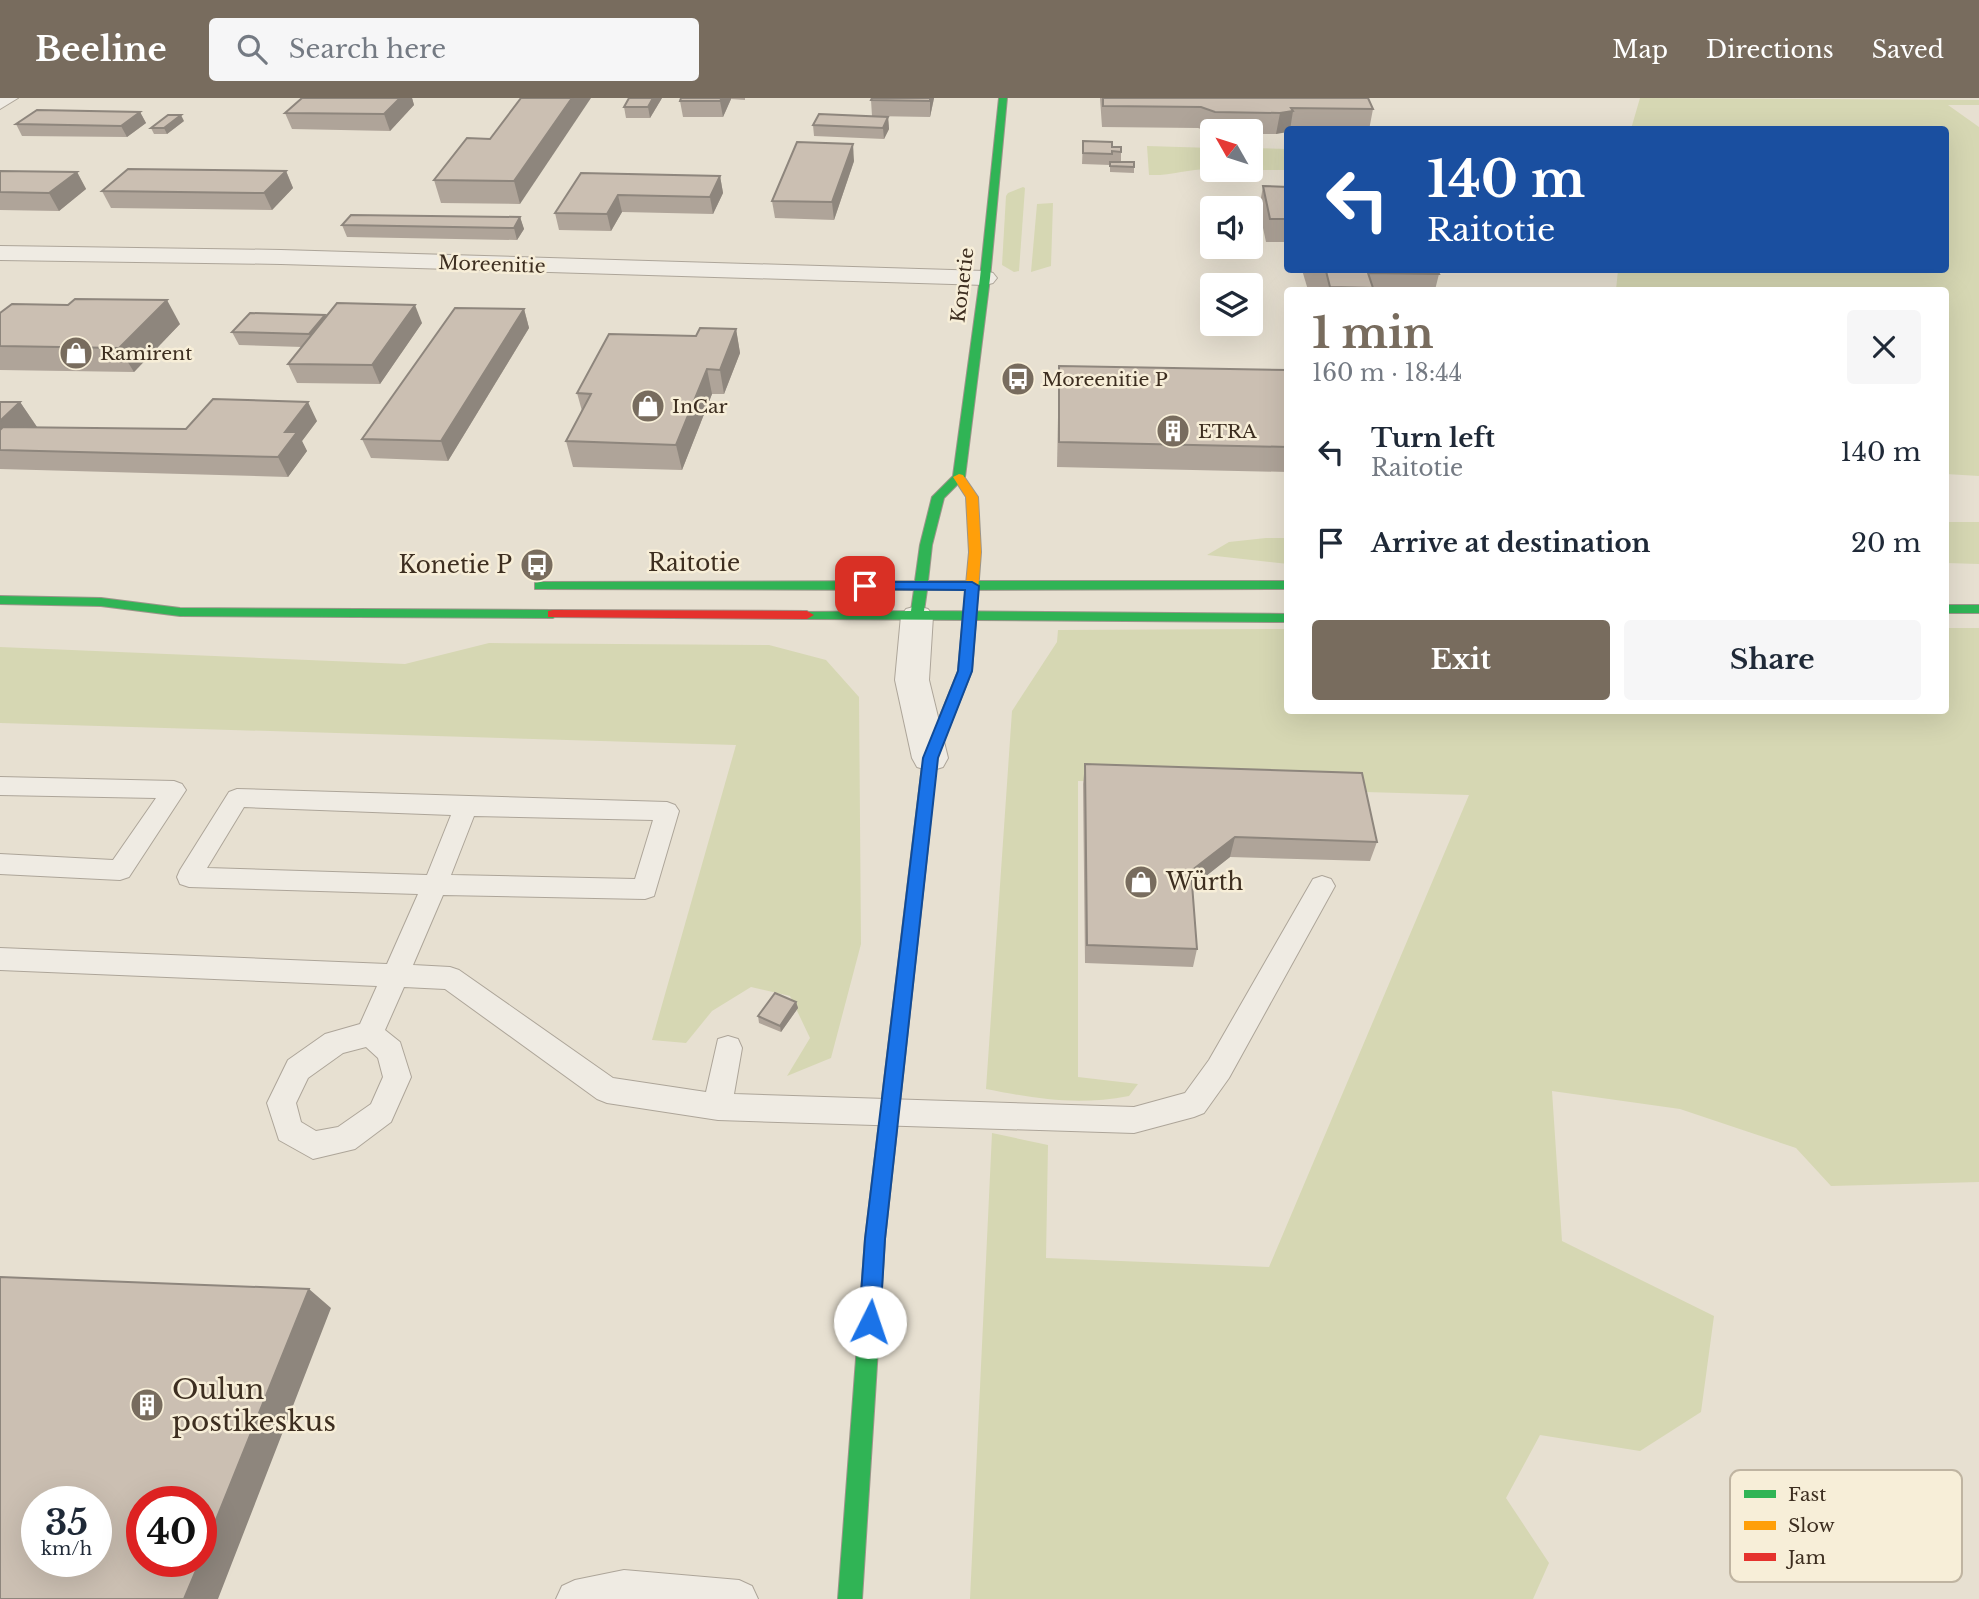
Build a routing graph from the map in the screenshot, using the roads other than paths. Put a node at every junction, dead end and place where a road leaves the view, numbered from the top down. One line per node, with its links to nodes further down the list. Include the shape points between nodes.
1 (9, 98): 3 (street)
2 (1003, 98): 5 (street, Konetie)
3 (0, 103)
4 (0, 253): 5 (street, Moreenitie)
5 (985, 278): 6 (street, Konetie)
6 (959, 477): 9 (street, via 972,497); 12 (street, via 938,497)
7 (1284, 585): 9 (street, Raitotie)
8 (521, 586): 12 (street, Raitotie)
9 (972, 586): 12 (street, Raitotie); 16 (street)
10 (165, 593): 13 (street, Raitotie)
11 (0, 600): 13 (street, Raitotie)
12 (918, 601): 13 (street, Raitotie, via 180,612); 16 (street, Raitotie); 18 (street, via 912,680)
13 (102, 602)
14 (1949, 609): 15 (street)
15 (1979, 609)
16 (969, 616): 17 (street, Raitotie); 18 (street, via 965,671)
17 (1284, 618)
18 (930, 758): 29 (street)
19 (0, 786): 21 (lane, via 174,790 120,870)
20 (466, 807): 22 (lane); 22 (lane, via 667,811 645,889); 22 (lane, via 237,798 189,877)
21 (0, 864)
22 (435, 884): 25 (lane)
23 (1322, 886): 29 (lane, via 1219,1069 1194,1104 1134,1120)
24 (0, 959): 25 (lane)
25 (396, 975): 26 (lane); 28 (lane, via 450,978 607,1090)
26 (370, 1034): 26 (lane, via 335,1043 298,1069 281,1102 289,1130 313,1145 345,1139 381,1113 397,1077 390,1051)
27 (728, 1048): 28 (lane)
28 (718, 1107): 29 (lane)
29 (890, 1112): 32 (street, via 875,1239)
30 (575, 1599): 31 (lane, via 624,1589)
31 (739, 1599)
32 (850, 1599)

